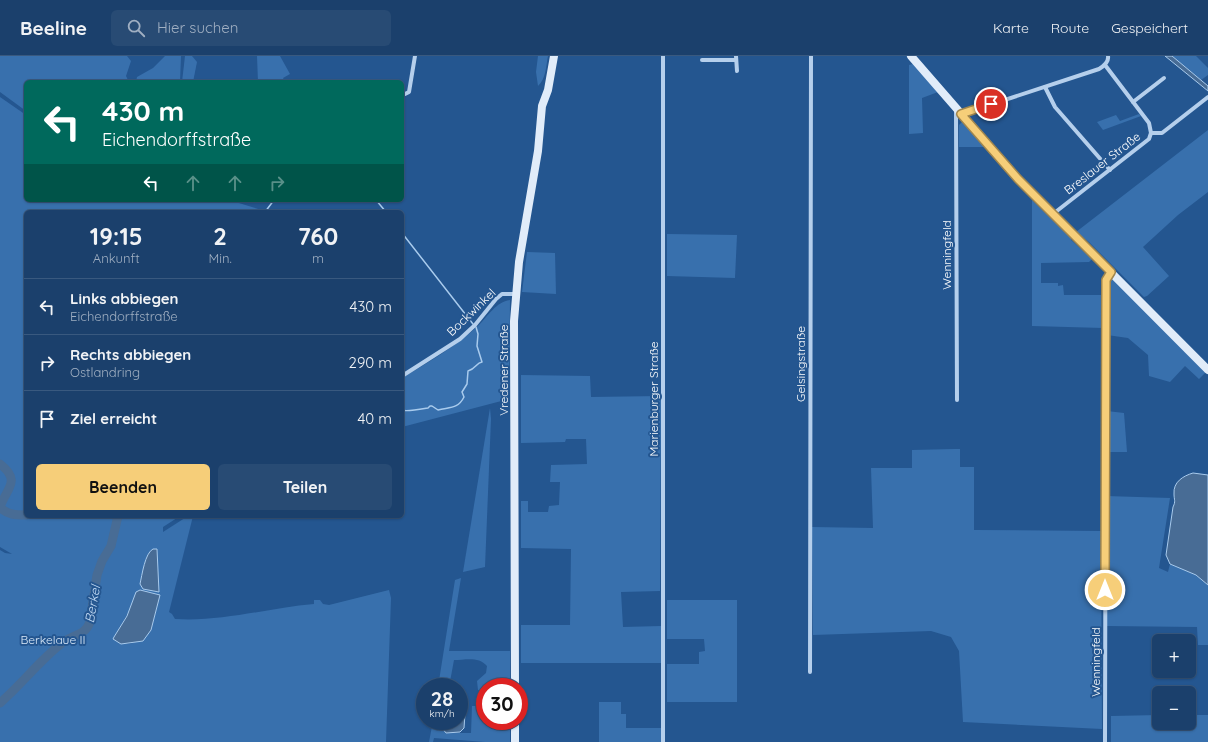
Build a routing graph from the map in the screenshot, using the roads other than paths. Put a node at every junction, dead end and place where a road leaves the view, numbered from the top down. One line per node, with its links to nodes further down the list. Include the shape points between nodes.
1 (415, 56): 13 (street, via 409,92)
2 (554, 56): 21 (street, Vredener Straße, via 548,90 542,106 538,151)
3 (663, 56): 29 (street, Marienburger Straße)
4 (811, 56): 25 (street, Gelsingstraße)
5 (911, 56): 16 (street)
6 (1108, 56): 9 (street)
7 (736, 58): 8 (street); 10 (street)
8 (702, 60)
9 (1105, 65): 12 (street); 15 (street, Breslauer Straße)
10 (736, 70)
11 (1164, 78): 15 (street)
12 (1045, 87): 16 (street); 18 (street, via 1055,107)
13 (405, 94)
14 (1208, 97): 17 (street, via 1162,133)
15 (1133, 102): 17 (street, Breslauer Straße, via 1149,123)
16 (960, 112): 19 (street, via 1018,179); 24 (street, Wenningfeld, via 956,112)
17 (1151, 133): 18 (street, Breslauer Straße, via 1149,139)
18 (1110, 170): 19 (street, Breslauer Straße)
19 (1053, 214): 20 (street)
20 (1111, 272): 22 (street); 30 (street, Wenningfeld, via 1106,280)
21 (516, 294): 23 (street, Bockwinkel, via 502,294 460,339); 26 (street, Vredener Straße)
22 (1208, 370)
23 (404, 375)
24 (957, 400)
25 (810, 672)
26 (515, 678)
27 (515, 730): 28 (street)
28 (515, 742)
29 (663, 742)
30 (1105, 742)

